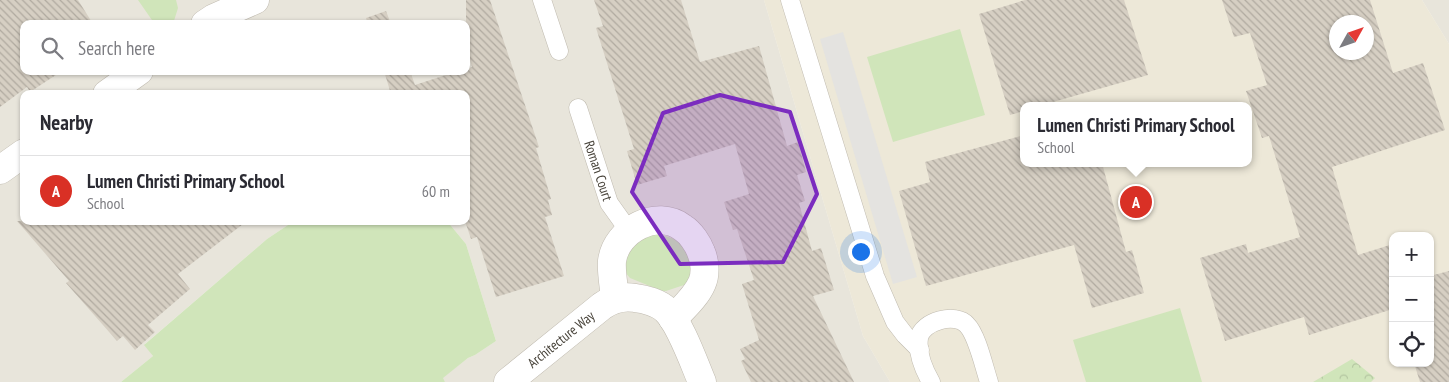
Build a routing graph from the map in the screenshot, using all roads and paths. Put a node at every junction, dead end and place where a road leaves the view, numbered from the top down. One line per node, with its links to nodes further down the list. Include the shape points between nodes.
1 (255, 0): 4 (street)
2 (542, 0): 5 (lane)
3 (790, 0): 14 (lane, via 875,276 895,322)
4 (211, 20)
5 (559, 51)
6 (133, 75): 7 (street)
7 (112, 90)
8 (578, 108): 11 (lane, Roman Court, via 608,203)
9 (20, 156): 10 (street)
10 (0, 170)
11 (628, 230): 12 (street, via 612,259); 13 (street, via 659,221 672,223 683,227 699,246 704,268 702,282)
12 (615, 299): 13 (street, Architecture Way, via 642,298 666,309); 15 (street, Architecture Way)
13 (673, 318): 16 (street, Architecture Way)
14 (920, 350): 17 (lane); 18 (lane, via 919,337 930,324 952,318 960,320 967,324 973,335)
15 (508, 382)
16 (702, 382)
17 (931, 382)
18 (989, 382)

